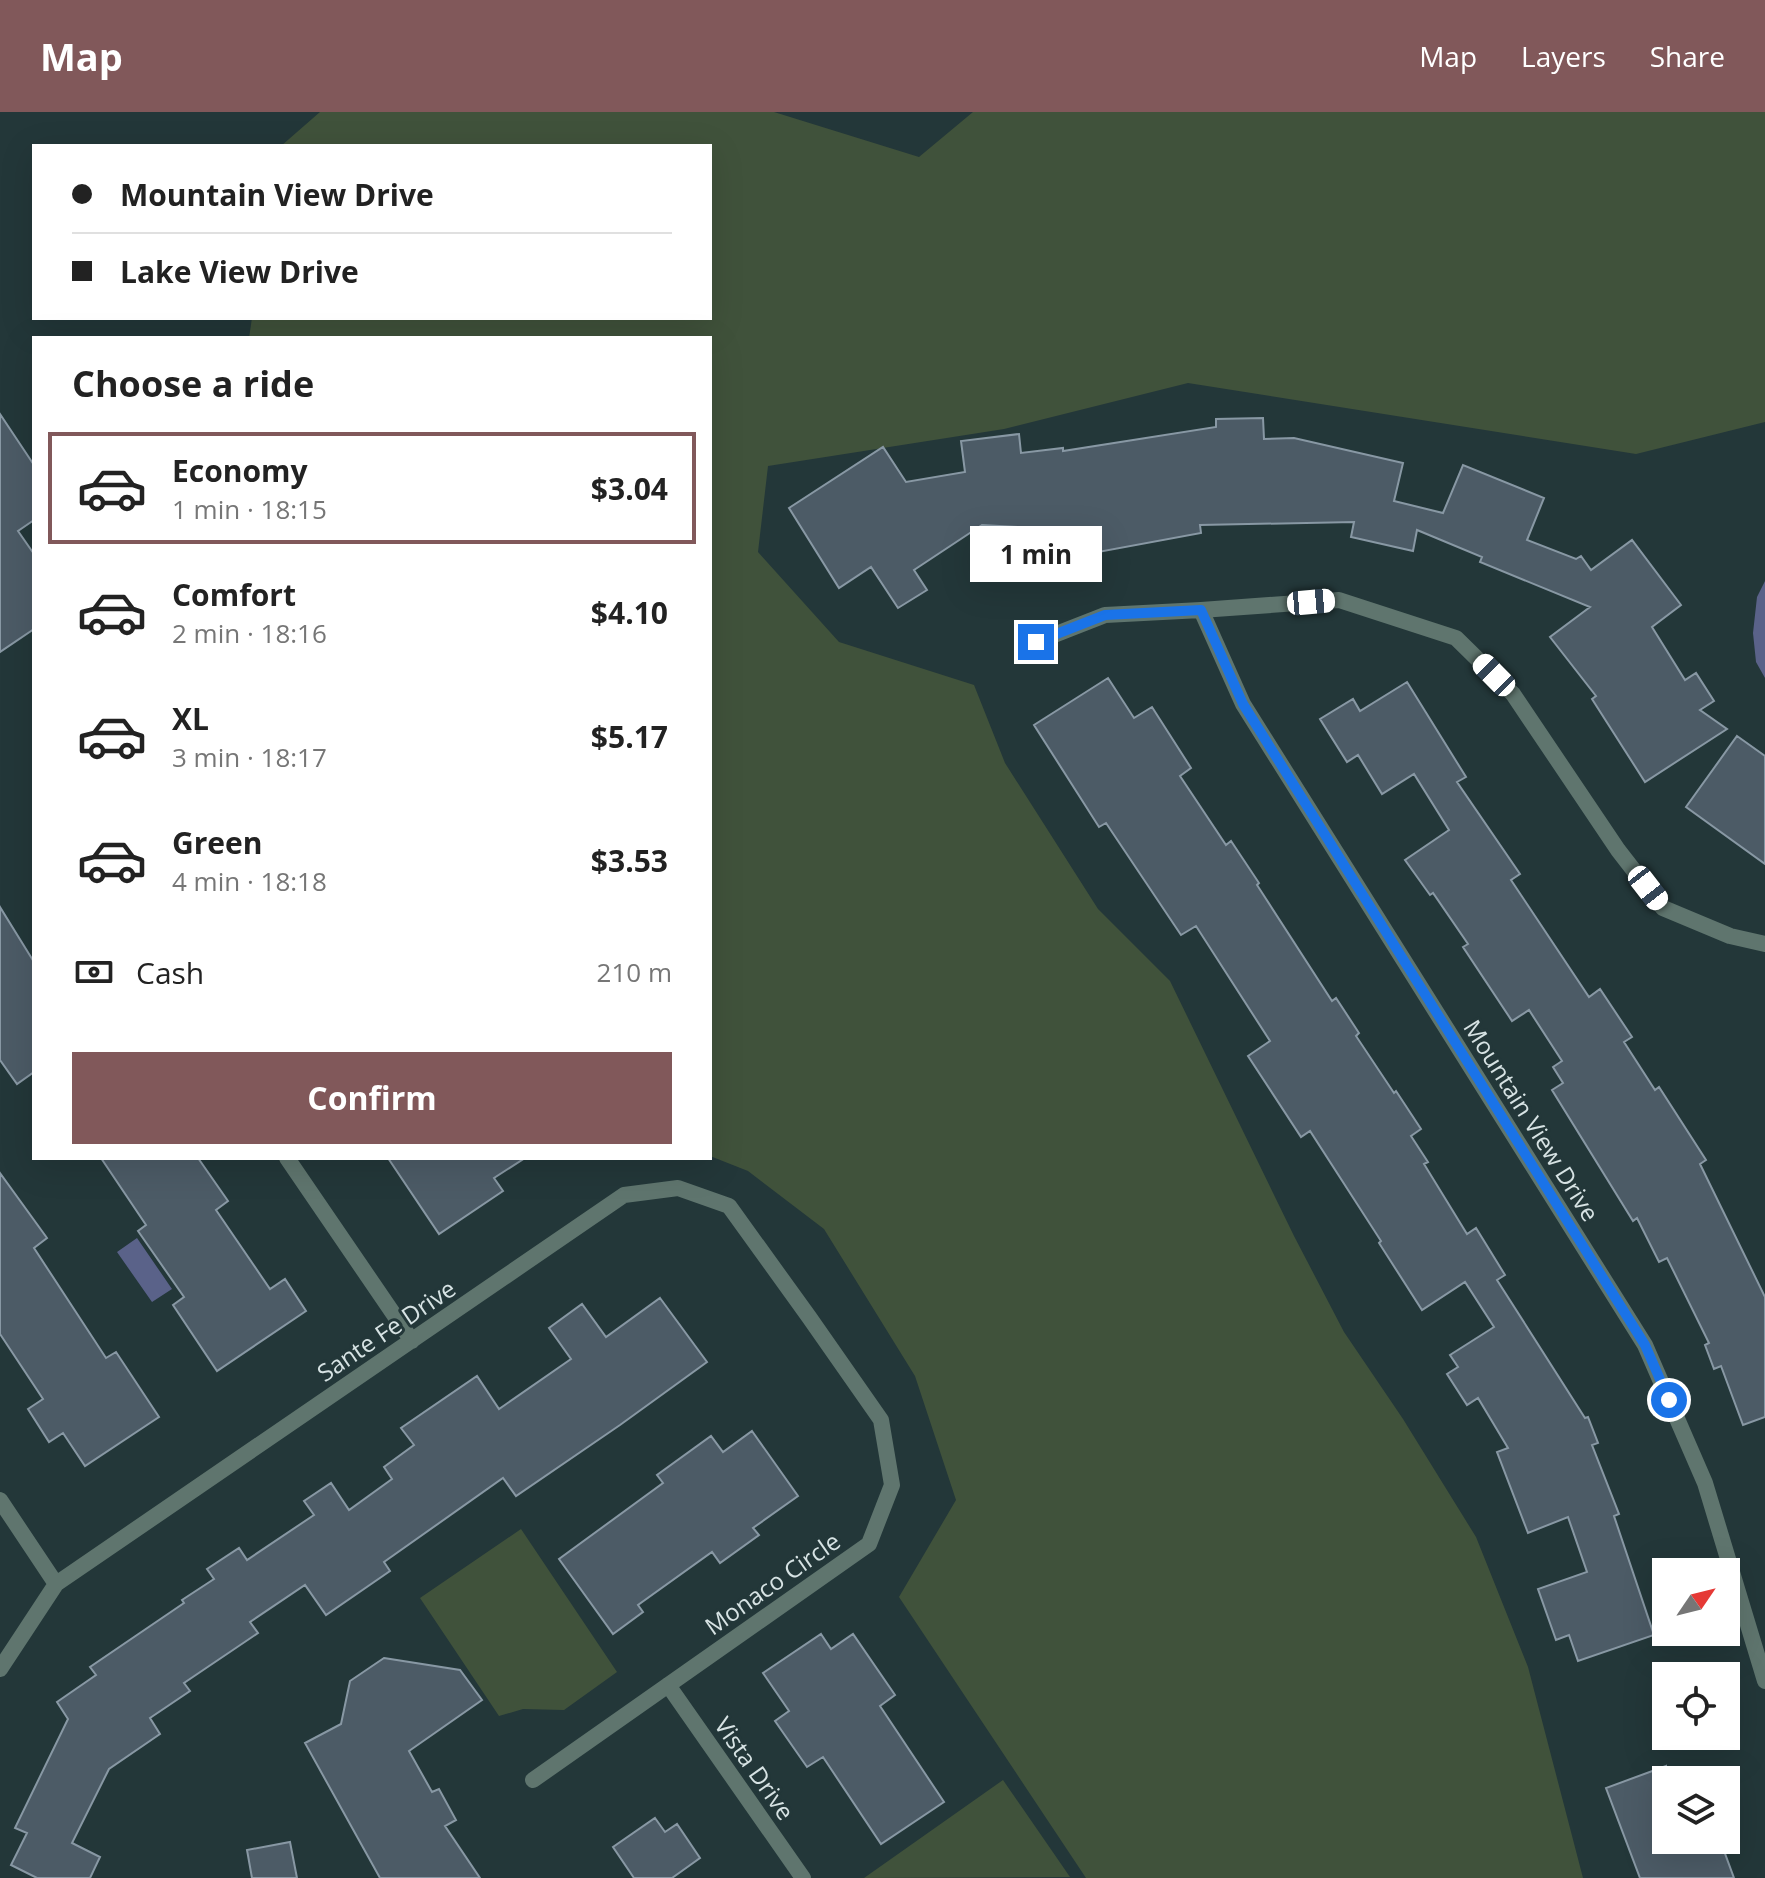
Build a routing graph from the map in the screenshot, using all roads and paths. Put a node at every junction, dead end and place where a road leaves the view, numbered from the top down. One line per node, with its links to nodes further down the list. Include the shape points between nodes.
1 (1201, 610): 2 (street, via 1105,615); 3 (street, via 1339,600 1456,638 1513,694 1663,908 1730,936); 10 (street, Mountain View Drive, via 1243,704 1645,1345 1705,1483)
2 (1036, 642)
3 (1765, 944)
4 (288, 1160): 6 (street)
5 (809, 1317): 6 (street, Sante Fe Drive, via 729,1206 678,1188 624,1195); 11 (street, Monaco Circle, via 881,1420 892,1485 869,1544)
6 (412, 1341): 8 (street, Sante Fe Drive)
7 (0, 1500): 8 (street)
8 (56, 1584): 9 (street, Sante Fe Drive)
9 (0, 1669)
10 (1765, 1681)
11 (668, 1685): 12 (street, Monaco Circle); 13 (street, Vista Drive)
12 (533, 1780)
13 (803, 1878)

